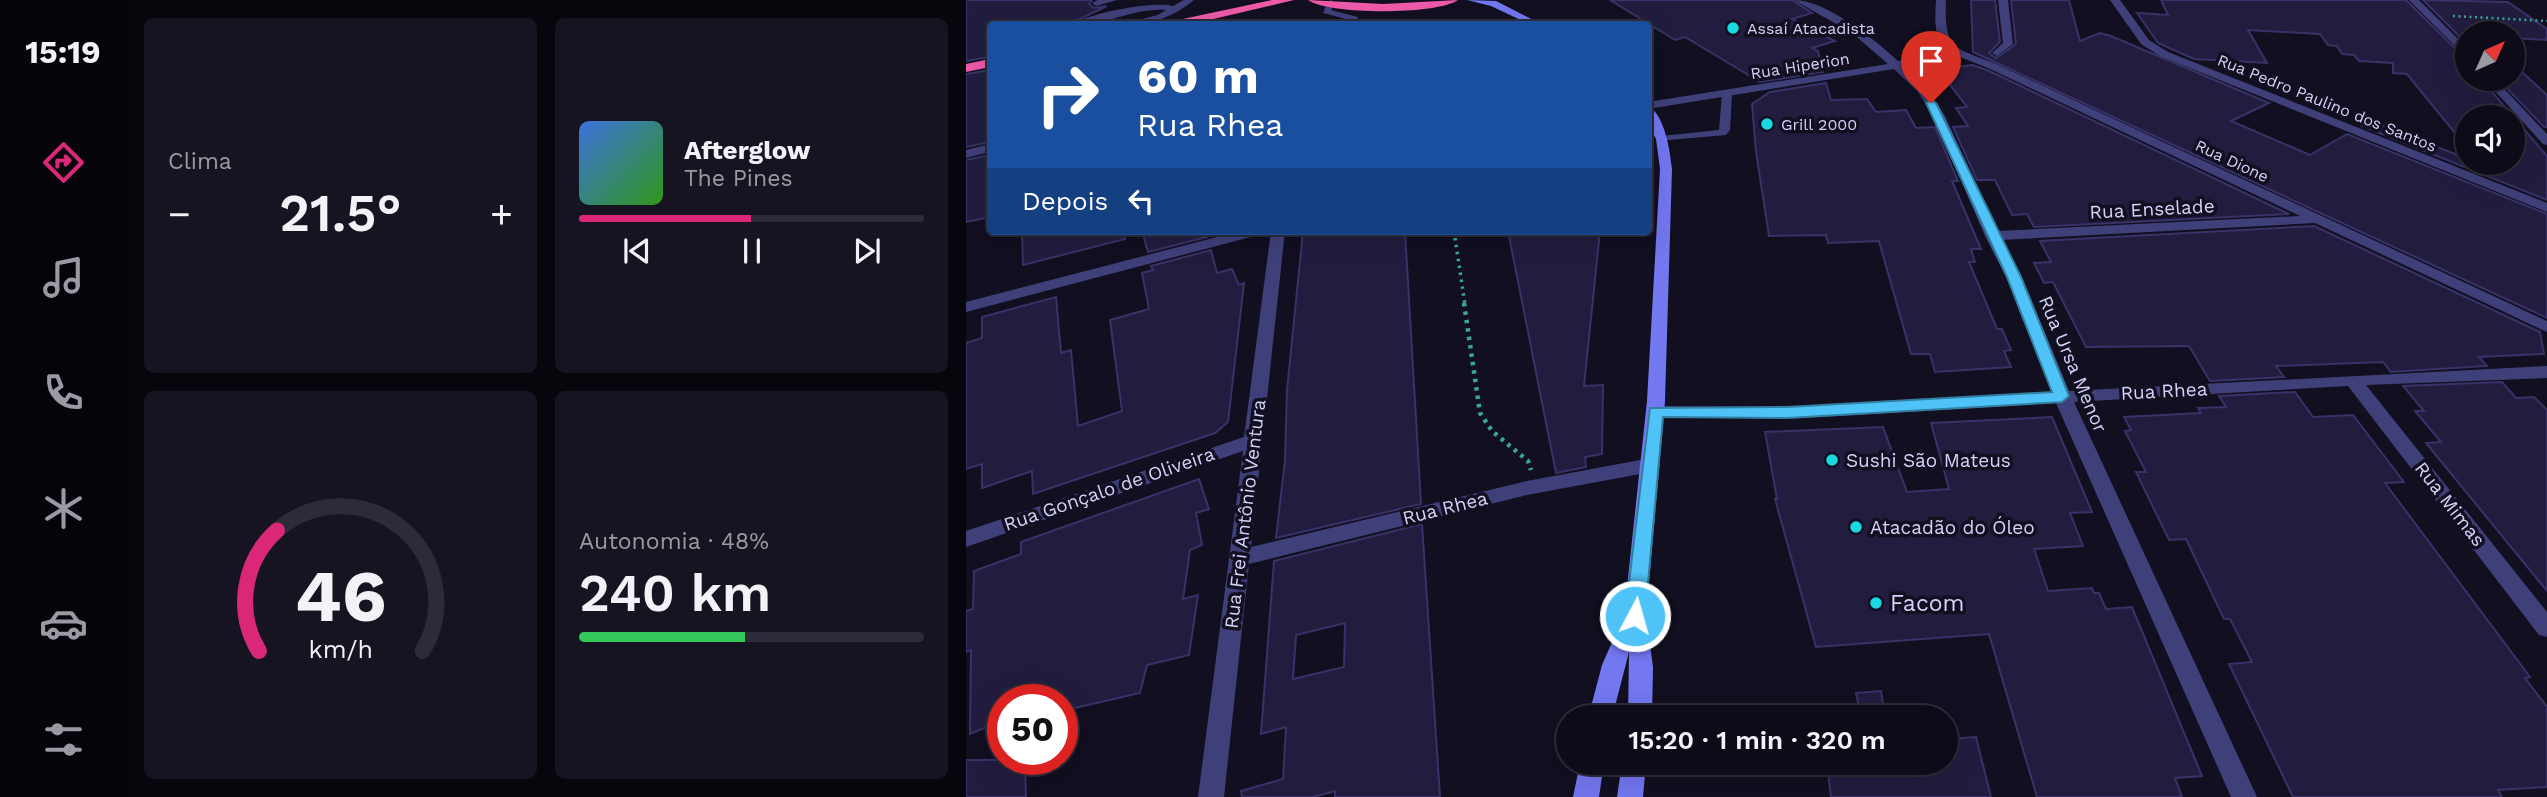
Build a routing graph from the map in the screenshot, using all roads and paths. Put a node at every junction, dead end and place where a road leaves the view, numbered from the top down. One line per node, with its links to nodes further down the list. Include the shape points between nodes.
1 (1113, 0): 13 (lane)
2 (1190, 0): 15 (lane)
3 (1288, 0): 19 (highway)
4 (1314, 0): 14 (highway)
5 (1452, 0): 14 (highway, via 1395,6)
6 (1472, 0): 21 (main road)
7 (1508, 0): 22 (main road)
8 (1798, 0): 28 (street, Rua Ursa Menor, via 1856,31)
9 (1941, 0): 25 (street, via 1942,39)
10 (2003, 0): 26 (street, via 2008,43)
11 (2115, 0): 38 (street, Rua Pedro Paulino dos Santos, via 2145,42 2164,54)
12 (2414, 0): 16 (street)
13 (1096, 3)
14 (1331, 4): 20 (lane, via 1326,11)
15 (1173, 9): 17 (lane, via 1161,2 1140,2); 18 (lane)
16 (2428, 14): 23 (path); 24 (street)
17 (1086, 21)
18 (1142, 21)
19 (1192, 21)
20 (1354, 21)
21 (1530, 21)
22 (1546, 21)
23 (2547, 21)
24 (2455, 42)
25 (1955, 52): 28 (street, Rua Hiperion); 39 (street, Rua Dione)
26 (1997, 52)
27 (987, 64): 29 (highway)
28 (1900, 66): 31 (street, Rua Hiperion); 43 (street, Rua Ursa Menor, via 1939,116)
29 (966, 68)
30 (2500, 91): 35 (street)
31 (1727, 94): 32 (street, Rua Hiperion); 34 (lane, via 1722,133)
32 (1652, 107)
33 (1652, 117): 34 (main road)
34 (1662, 139): 49 (main road, via 1666,169)
35 (2547, 141)
36 (987, 149): 37 (street)
37 (966, 154)
38 (2547, 208)
39 (2315, 219): 43 (street, Rua Enselade); 45 (street, Rua Dione)
40 (1242, 235): 44 (street)
41 (1278, 235): 50 (street, Rua Frei Antônio Ventura)
42 (1455, 235): 52 (path, via 1480,413 1492,431 1528,461 1535,478)
43 (1992, 236): 48 (street, Rua Ursa Menor, via 2014,277)
44 (966, 307)
45 (2547, 327)
46 (2547, 372): 47 (street, Rua Rhea)
47 (2353, 380): 48 (street, Rua Rhea); 56 (street, Rua Mimas)
48 (2062, 396): 49 (street, Rua Rhea, via 1787,412); 64 (street, Rua Ursa Menor)
49 (1655, 412): 51 (main road)
50 (1253, 441): 53 (street, Rua Gonçalo de Oliveira); 54 (street, Rua Frei Antônio Ventura)
51 (1651, 465): 52 (street, Rua Rhea); 55 (main road)
52 (1527, 488): 54 (street, Rua Rhea)
53 (966, 539)
54 (1240, 558): 61 (street, Rua Frei Antônio Ventura)
55 (1635, 616): 57 (main road, via 1618,647); 58 (main road, via 1642,649)
56 (2547, 628)
57 (1602, 705)
58 (1641, 705)
59 (1590, 775): 62 (main road)
60 (1633, 775): 63 (main road)
61 (1211, 797)
62 (1586, 797)
63 (1630, 797)
64 (2244, 797)

